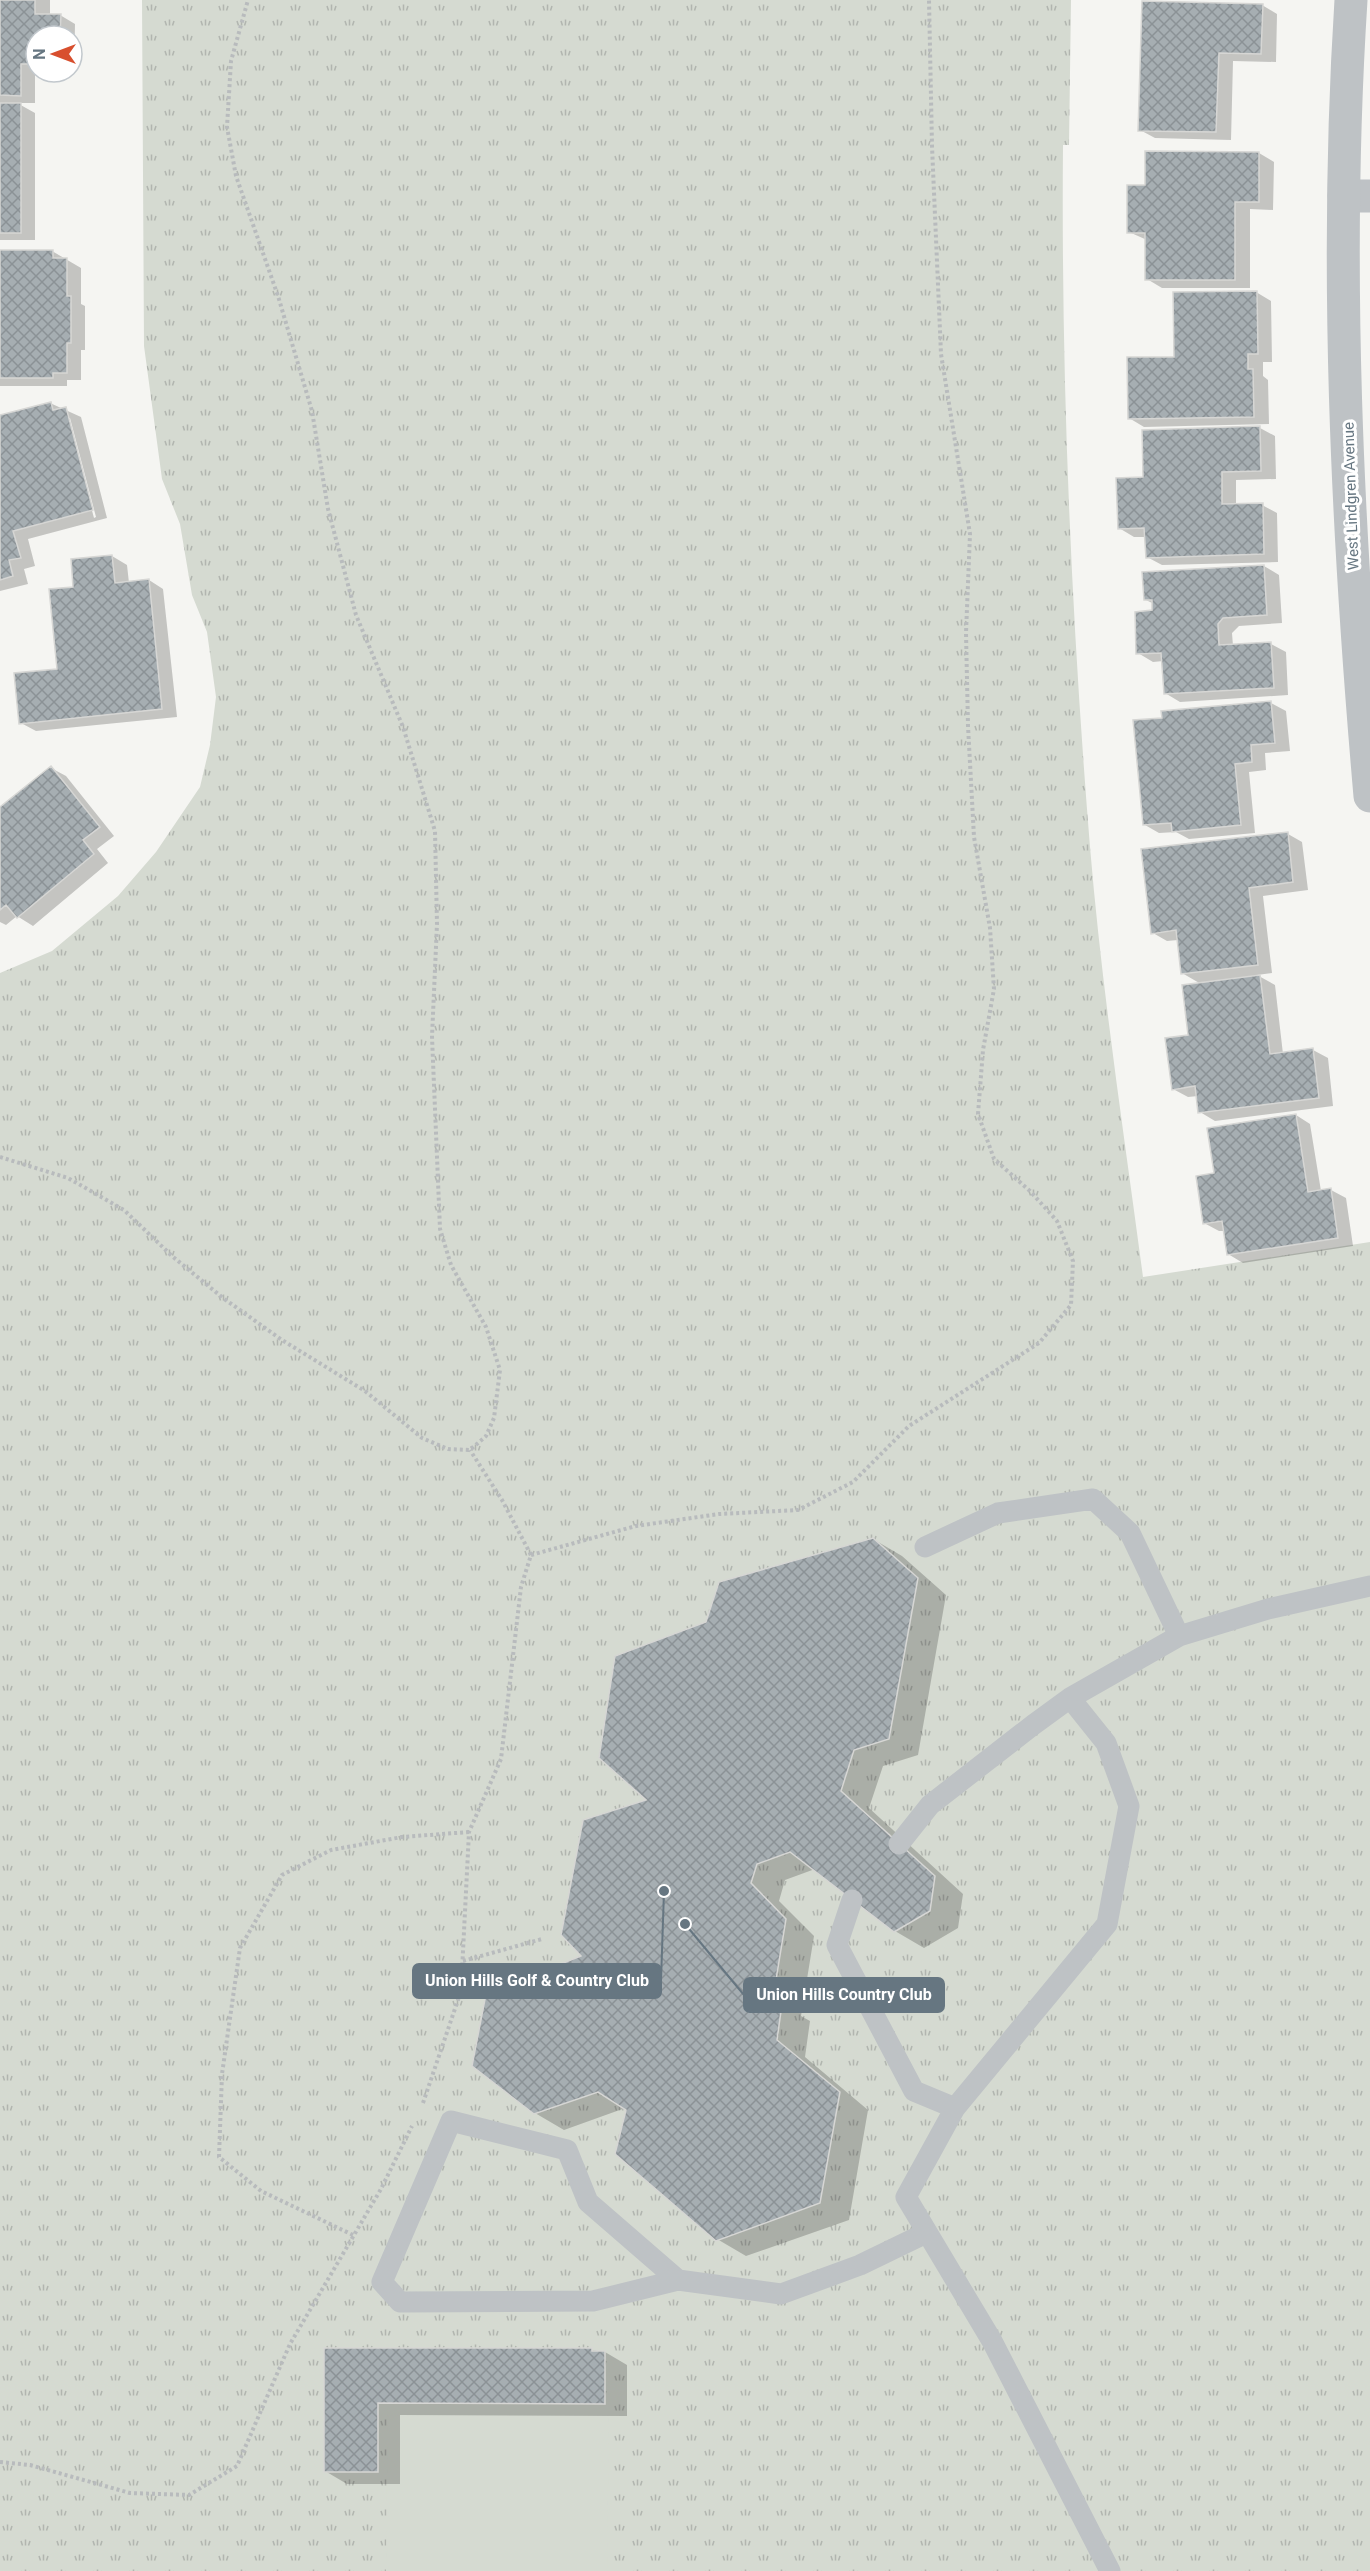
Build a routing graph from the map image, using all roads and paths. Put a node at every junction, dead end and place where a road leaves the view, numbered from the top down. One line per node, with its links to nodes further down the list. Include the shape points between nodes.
1 (248, 0): 7 (path, via 231,61 227,127 236,176 278,296 312,411 328,509 356,615 403,727 435,831 437,924 432,1037 441,1229 451,1265 486,1327 500,1370 494,1418 486,1436)
2 (929, 0): 9 (path, via 941,354 970,534 968,726 974,837 990,928 994,989 983,1050 978,1114 994,1159 1057,1221 1073,1261 1071,1305 1039,1343 909,1426 853,1482 798,1510 719,1514 636,1526)
3 (1351, 0): 4 (street, West Lindgren Avenue, via 1345,94)
4 (1357, 196): 5 (street, West Lindgren Avenue, via 1352,532)
5 (1370, 796)
6 (0, 1157): 7 (path, via 68,1178 124,1210 223,1298 365,1391 422,1438 448,1449)
7 (470, 1450): 9 (path)
8 (925, 1547): 11 (lane, via 998,1512 1093,1499 1130,1533)
9 (531, 1555): 13 (path, via 521,1587 501,1759)
10 (1370, 1586): 11 (lane, via 1268,1609)
11 (1179, 1636): 12 (lane)
12 (1070, 1698): 14 (lane, via 930,1805); 19 (lane, via 1106,1743 1129,1806 1107,1924)
13 (469, 1832): 17 (path); 22 (path, via 402,1837 321,1855 282,1875 240,1948 222,2073 219,2157 261,2191)
14 (899, 1844)
15 (852, 1900): 19 (lane, via 837,1945 914,2091)
16 (542, 1939): 17 (path)
17 (463, 1961): 18 (path, via 461,1991)
18 (422, 2106)
19 (954, 2108): 21 (lane, via 906,2197)
20 (417, 2116): 22 (path)
21 (926, 2233): 23 (lane, via 860,2265 780,2294); 25 (lane, via 992,2341)
22 (354, 2235): 24 (path, via 290,2344 237,2466 189,2494 177,2494 130,2493 30,2465)
23 (678, 2280): 23 (lane, via 592,2301 400,2302 382,2282 451,2121 567,2150 588,2202)
24 (0, 2462)
25 (1110, 2571)

